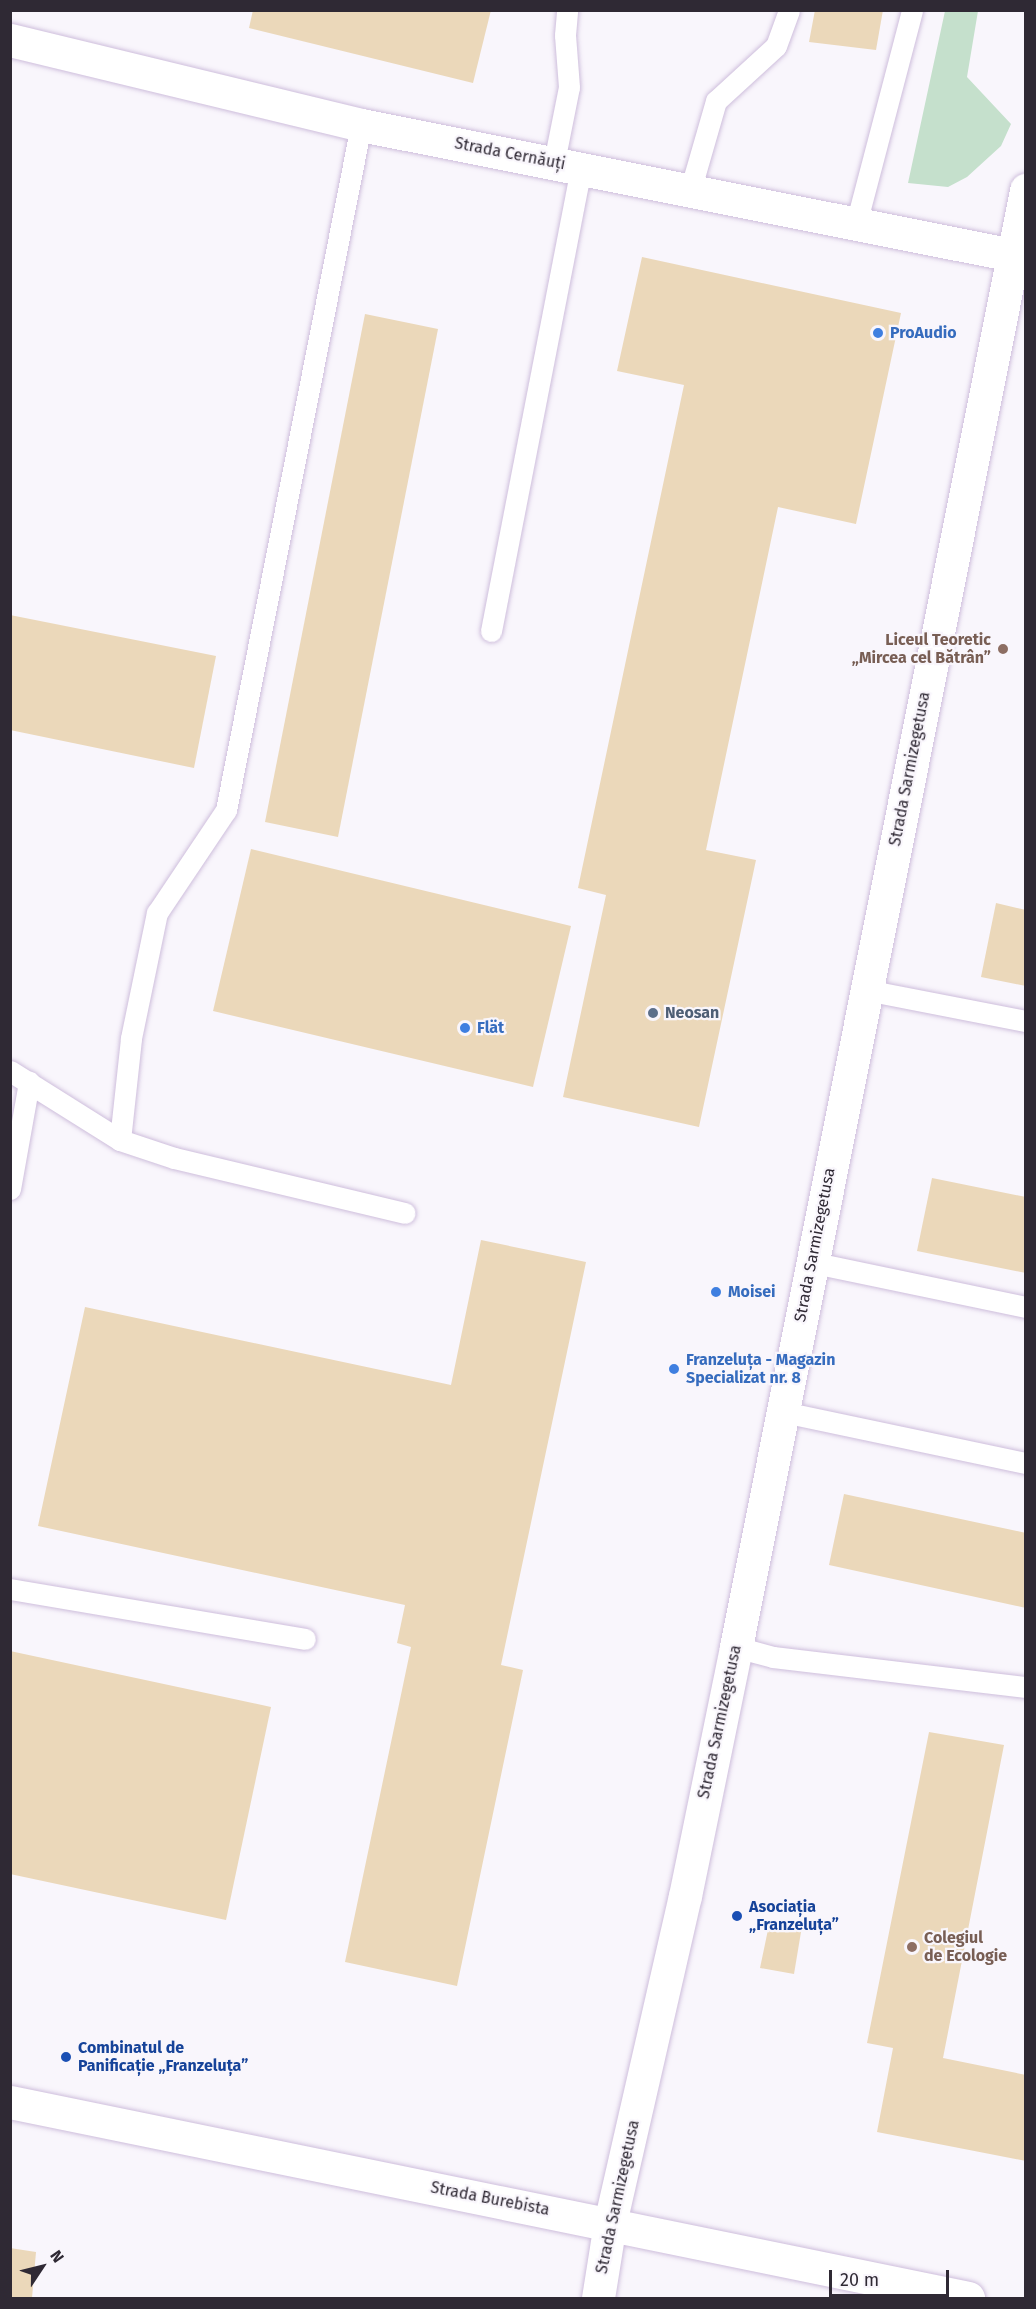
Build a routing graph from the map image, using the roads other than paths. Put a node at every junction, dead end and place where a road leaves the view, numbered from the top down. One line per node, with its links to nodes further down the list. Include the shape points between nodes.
1 (567, 10): 6 (lane)
2 (789, 10): 8 (lane, via 776,46 716,100)
3 (912, 10): 9 (lane)
4 (10, 40): 5 (main road, Strada Cernăuți)
5 (361, 125): 6 (main road, Strada Cernăuți); 16 (lane, via 226,810 157,913 131,1038)
6 (567, 165): 8 (main road, Strada Cernăuți); 11 (lane)
7 (1026, 190): 10 (main road, Strada Sarmizegetusa)
8 (690, 191): 9 (main road, Strada Cernăuți)
9 (856, 224): 10 (main road, Strada Cernăuți)
10 (1019, 255): 12 (main road, Strada Sarmizegetusa)
11 (490, 631)
12 (866, 990): 13 (lane); 19 (main road, Strada Sarmizegetusa)
13 (1026, 1021)
14 (10, 1071): 15 (lane)
15 (29, 1082): 16 (lane); 17 (lane)
16 (120, 1140): 18 (lane, via 174,1158)
17 (10, 1190)
18 (405, 1213)
19 (810, 1262): 20 (lane); 21 (main road, Strada Sarmizegetusa)
20 (1026, 1307)
21 (783, 1412): 22 (lane); 25 (main road, Strada Sarmizegetusa)
22 (1026, 1463)
23 (10, 1589): 24 (lane)
24 (305, 1640)
25 (735, 1647): 26 (lane, via 773,1657); 28 (main road, Strada Sarmizegetusa, via 685,1896)
26 (1026, 1687)
27 (10, 2102): 28 (main road, Strada Burebista)
28 (610, 2223): 29 (main road, Strada Sarmizegetusa); 30 (main road, Strada Burebista)
29 (598, 2298)
30 (968, 2298)

